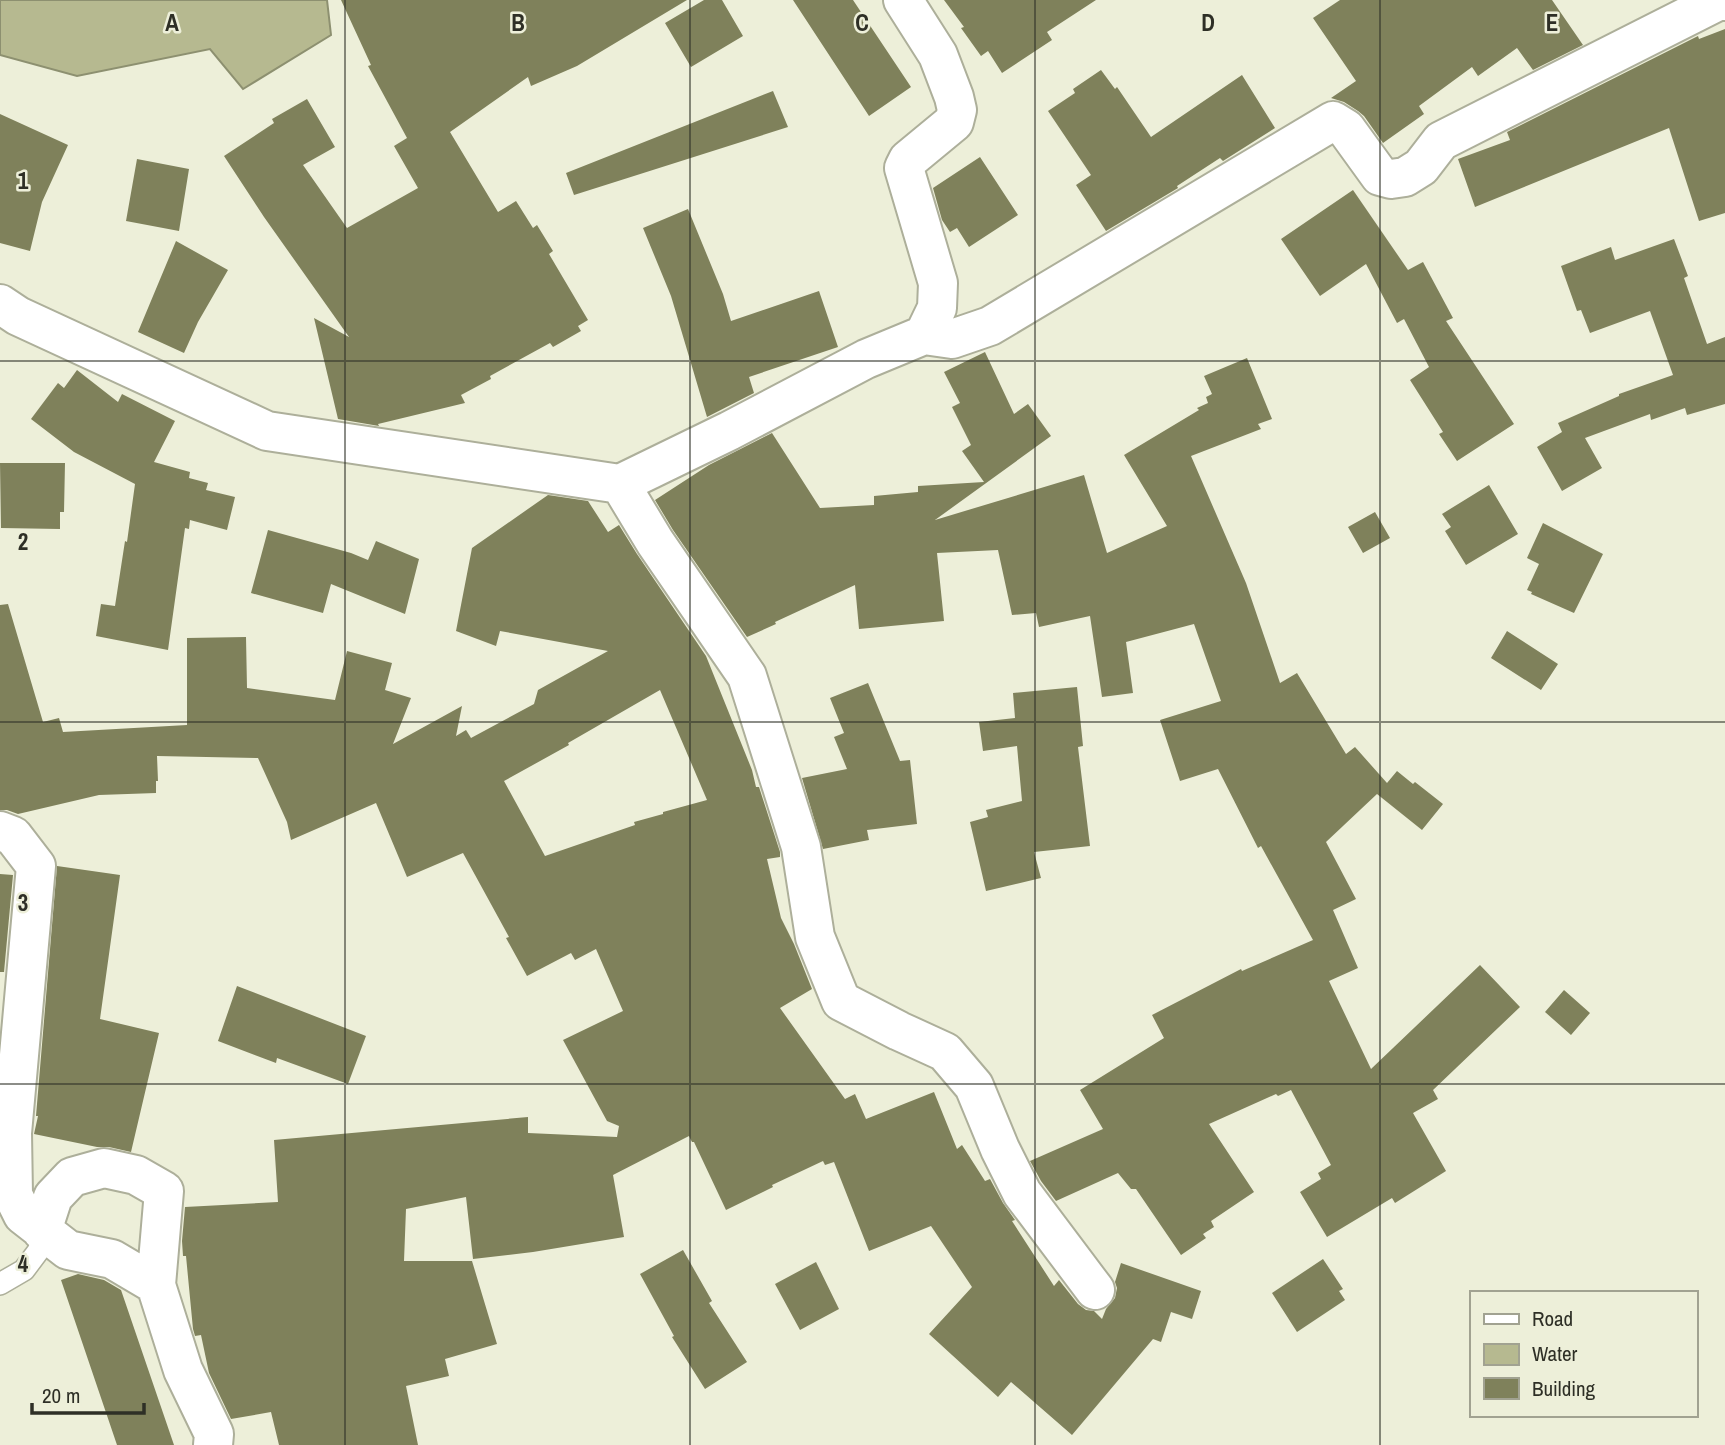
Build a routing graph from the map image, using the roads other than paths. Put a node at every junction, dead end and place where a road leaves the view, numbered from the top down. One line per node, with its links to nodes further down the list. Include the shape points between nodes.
1 (903, 0): 4 (street, via 938,55 957,110 954,122 904,168 938,284 937,308)
2 (1725, 1): 4 (street, via 1441,141 1421,167 1405,177 1380,176 1346,129 1333,121 990,326 952,339)
3 (6, 317): 5 (street, via 267,431)
4 (924, 335): 5 (street, via 866,359)
5 (620, 484): 11 (street, via 747,676 801,847 814,937 841,1001 945,1052 974,1086 1022,1193)
6 (0, 831): 7 (street, via 13,836 36,866)
7 (6, 1133): 8 (street, via 13,1195 23,1215)
8 (42, 1231): 9 (lane, via 39,1250 24,1270); 10 (street, via 68,1250 112,1259); 10 (street, via 53,1197 72,1177 104,1168 136,1174 164,1191)
9 (0, 1284)
10 (156, 1285): 12 (street, via 183,1370 214,1434)
11 (1095, 1290)
12 (213, 1445)

